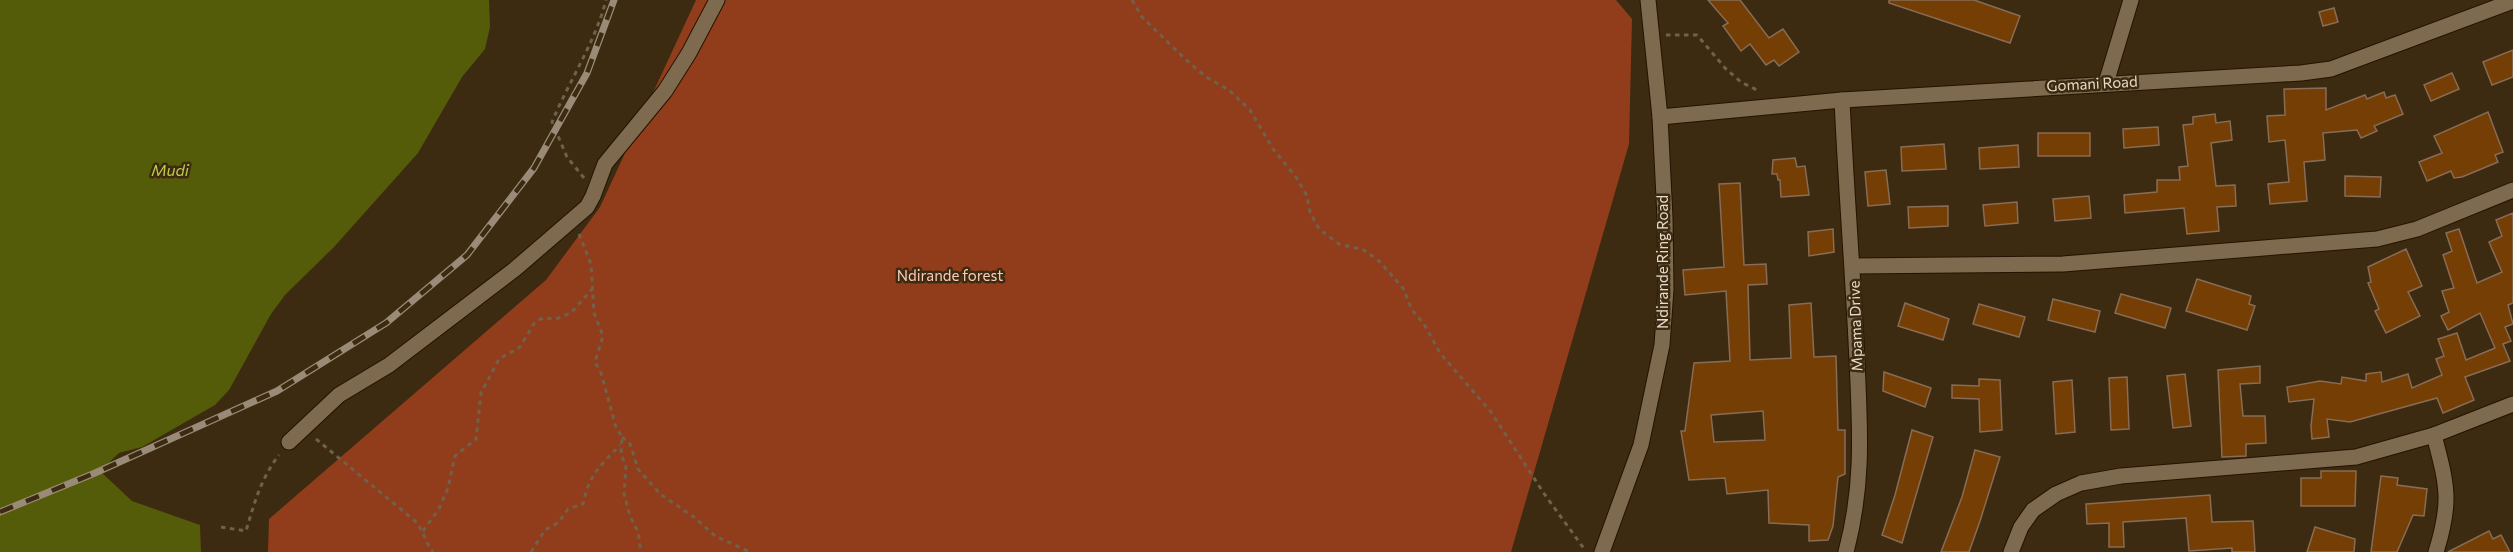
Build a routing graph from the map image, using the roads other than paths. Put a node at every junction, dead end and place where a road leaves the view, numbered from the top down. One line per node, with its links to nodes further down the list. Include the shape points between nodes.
1 (717, 0): 12 (street, via 665,91 605,164 586,207 515,269 389,364 339,395)
2 (1648, 0): 7 (street, Ndirande Ring Road)
3 (2132, 0): 5 (street)
4 (2513, 1): 5 (street, Gomani Road, via 2331,69)
5 (2106, 83): 6 (street, Gomani Road)
6 (1842, 100): 7 (street, Gomani Road); 9 (street, Mpama Drive)
7 (1660, 117): 13 (street, Ndirande Ring Road, via 1666,257 1662,345 1641,445)
8 (2513, 190): 9 (street, via 2417,229 2377,239 2063,264)
9 (1853, 266): 14 (street, Mpama Drive, via 1860,475 1856,516)
10 (2513, 404): 11 (street)
11 (2434, 435): 15 (street, via 2356,457 2121,476 2081,483 2033,510 2021,526); 16 (street, via 2446,481 2447,507)
12 (289, 442)
13 (1602, 552)
14 (1846, 552)
15 (2011, 552)
16 (2436, 552)

